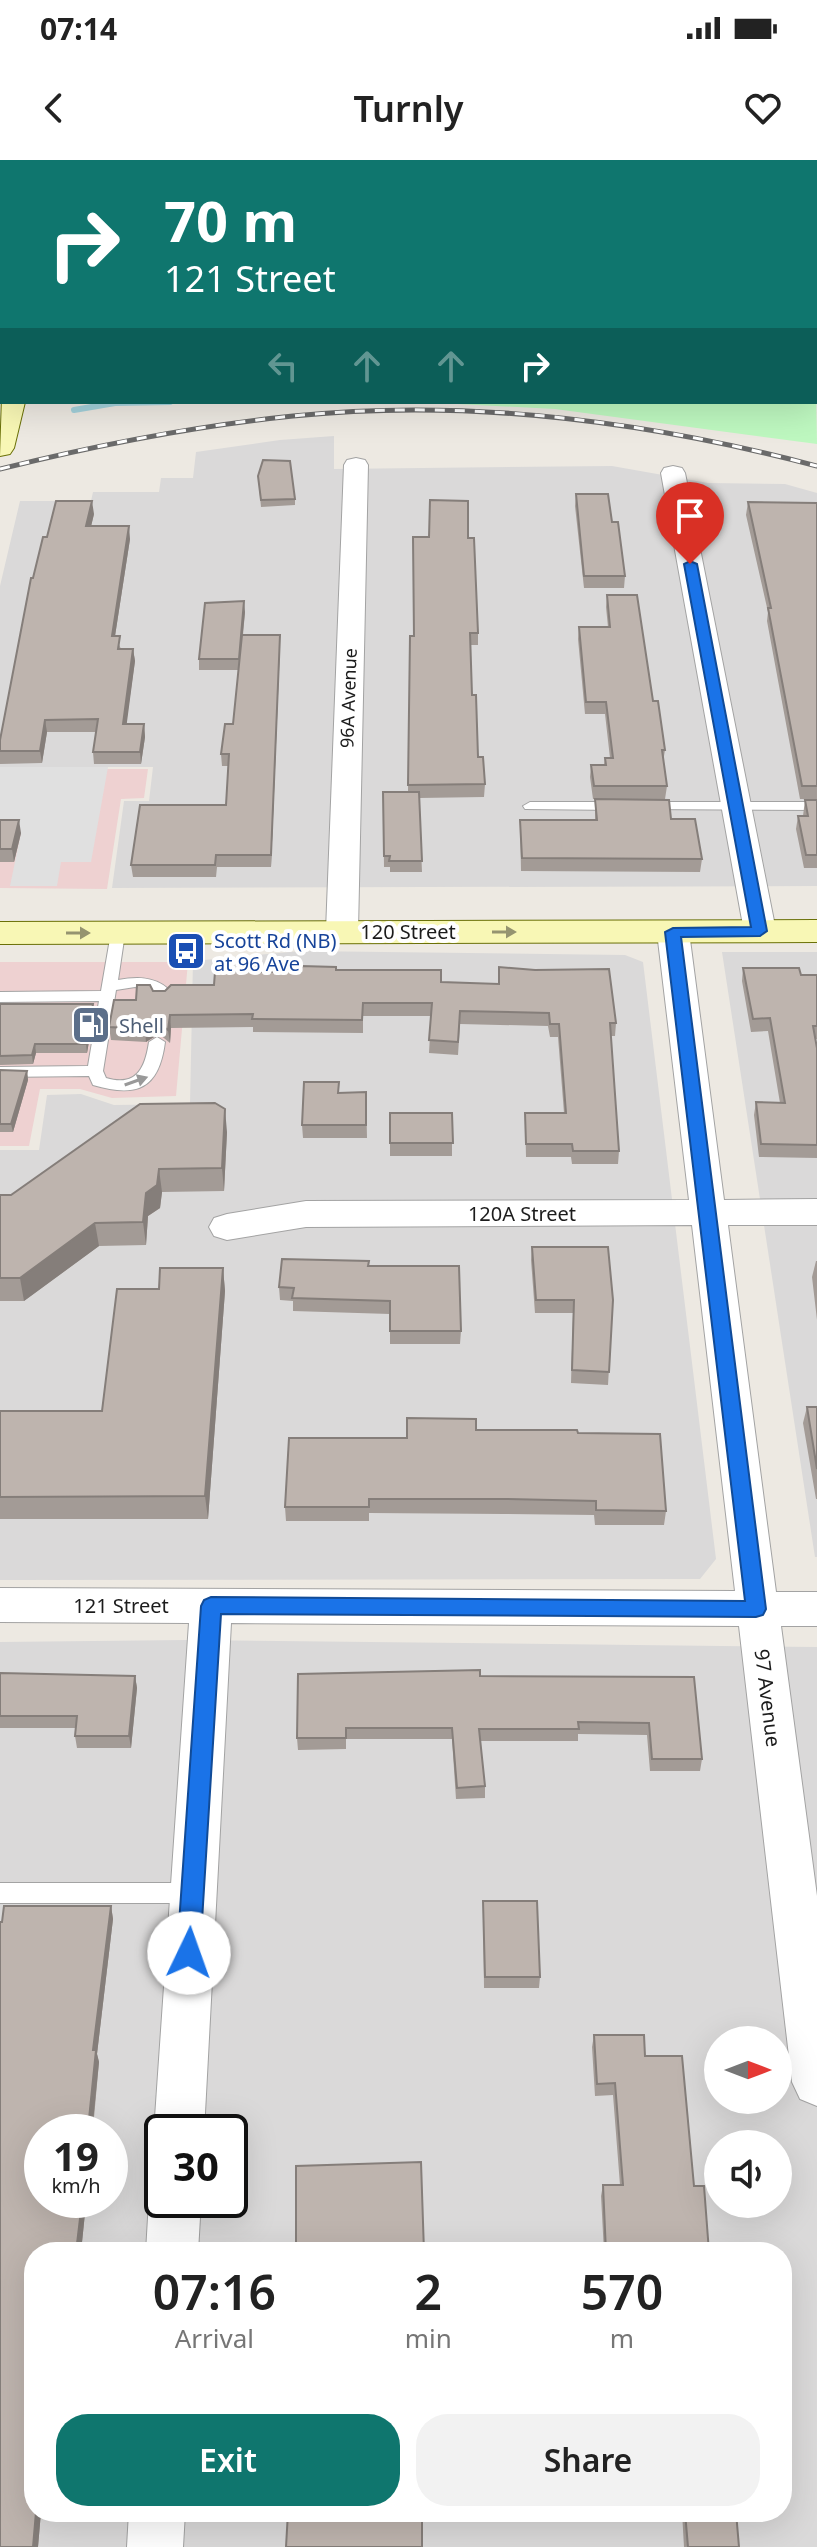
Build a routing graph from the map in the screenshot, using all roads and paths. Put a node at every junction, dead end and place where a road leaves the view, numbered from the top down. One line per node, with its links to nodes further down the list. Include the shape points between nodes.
1 (11, 404): 2 (main road)
2 (0, 448)
3 (356, 465): 11 (street, 96A Avenue)
4 (673, 473): 6 (street)
5 (530, 806): 6 (lane)
6 (736, 806): 7 (lane); 10 (street)
7 (817, 806)
8 (817, 903): 10 (main road, 120 Street)
9 (0, 905): 11 (main road, 120 Street)
10 (757, 917): 11 (main road, 120 Street); 12 (main road, 120 Street); 13 (main road, 120 Street)
11 (341, 918): 13 (main road, 120 Street, one-way to 13); 15 (main road, 120 Street)
12 (817, 931)
13 (673, 932): 27 (street, 97 Avenue)
14 (0, 933): 15 (main road, 120 Street, one-way to 15)
15 (118, 933): 16 (lane)
16 (109, 991): 17 (lane); 18 (lane, via 138,982 159,988); 24 (lane)
17 (62, 996): 19 (lane); 20 (lane)
18 (161, 998)
19 (10, 1003)
20 (60, 1013)
21 (157, 1042): 24 (lane, one-way to 21, via 99,1081 112,1086 135,1084 149,1076)
22 (6, 1052): 25 (lane)
23 (51, 1053): 26 (lane)
24 (95, 1071): 26 (lane)
25 (1, 1072): 26 (lane)
26 (47, 1072)
27 (706, 1212): 28 (street, 120A Street); 29 (street, 120A Street, via 306,1214); 32 (street, 97 Avenue)
28 (817, 1212)
29 (227, 1227)
30 (0, 1605): 31 (street, 121 Street)
31 (211, 1606): 32 (street, 121 Street); 35 (street)
32 (756, 1609): 33 (street, 121 Street); 36 (street, 97 Avenue)
33 (817, 1609)
34 (0, 1893): 35 (lane)
35 (192, 1893): 37 (street)
36 (817, 2082)
37 (180, 2114)
38 (174, 2218): 39 (street)
39 (173, 2242)
40 (156, 2522): 41 (street)
41 (155, 2547)

